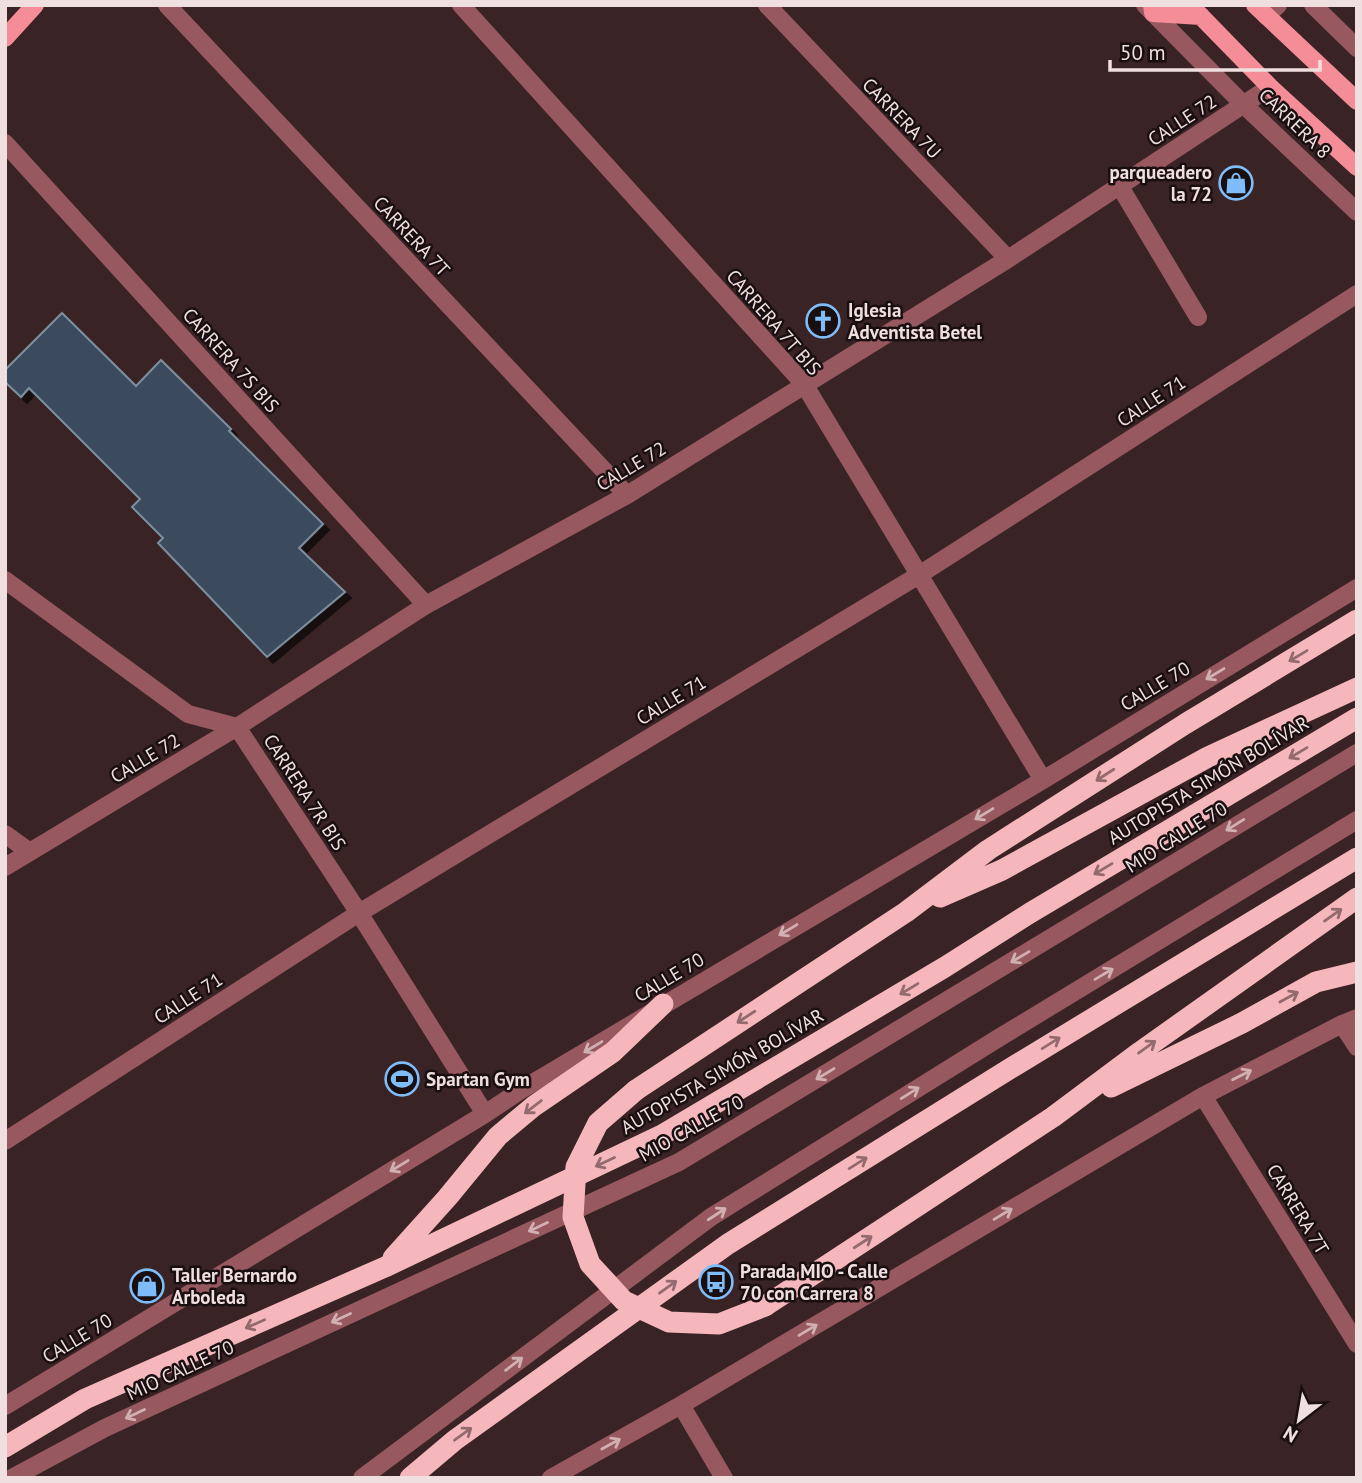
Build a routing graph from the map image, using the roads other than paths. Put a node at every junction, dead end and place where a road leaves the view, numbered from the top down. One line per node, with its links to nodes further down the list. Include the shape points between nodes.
1 (35, 5): 9 (main road)
2 (167, 5): 22 (street, CARRERA 7T)
3 (461, 5): 21 (street, CARRERA 7T BIS)
4 (767, 5): 18 (street, CARRERA 7U)
5 (1313, 5): 10 (street)
6 (1150, 8): 8 (main road); 13 (street, CARRERA 8)
7 (1267, 9): 12 (main road)
8 (1196, 10): 11 (main road, CARRERA 8)
9 (5, 38)
10 (1357, 48)
11 (1270, 87): 13 (street, CALLE 72); 15 (main road, CARRERA 8)
12 (1357, 101)
13 (1244, 105): 16 (street, CALLE 72); 17 (street, CARRERA 8)
14 (5, 143): 26 (street, CARRERA 7S BIS)
15 (1357, 167)
16 (1119, 186): 18 (street, CALLE 72); 20 (street)
17 (1357, 212)
18 (1008, 259): 21 (street, CALLE 72)
19 (1357, 294): 23 (street, CALLE 71)
20 (1198, 317)
21 (804, 384): 22 (street, CALLE 72); 23 (street, CARRERA 7T BIS)
22 (627, 495): 26 (street, CALLE 72)
23 (919, 575): 32 (street, CARRERA 7T BIS); 40 (street, CALLE 71)
24 (5, 580): 30 (street, CARRERA 7R BIS, via 188,714)
25 (1357, 588): 32 (street, CALLE 70, one-way to 32)
26 (426, 605): 30 (street, CALLE 72)
27 (1357, 620): 39 (highway, one-way to 39, via 988,850)
28 (1357, 688): 39 (highway, via 1208,757 1002,870)
29 (1357, 718): 49 (highway, AUTOPISTA SIMÓN BOLÍVAR, one-way to 49, via 662,1135)
30 (237, 727): 35 (street, CALLE 72); 40 (street, CARRERA 7R BIS)
31 (1357, 753): 54 (street, MIO CALLE 70, one-way to 54, via 679,1162 105,1428)
32 (1043, 780): 42 (street, CALLE 70, one-way to 42)
33 (1357, 820): 55 (street, one-way to 33, via 711,1217)
34 (5, 834): 35 (street)
35 (30, 852): 37 (street, CALLE 72)
36 (1357, 858): 56 (highway, one-way to 36, via 455,1440 728,1244)
37 (5, 867)
38 (1357, 898): 47 (highway, one-way to 38)
39 (906, 912): 47 (highway, one-way to 47, bridge, via 636,1090 598,1123 576,1167 573,1217 590,1264 624,1301 657,1317 669,1322 719,1324 765,1306)
40 (359, 913): 46 (street, CARRERA 7R BIS); 48 (street, CALLE 71)
41 (1357, 972): 47 (highway, one-way to 41, via 1316,982)
42 (663, 1004): 46 (street, CALLE 70, one-way to 46); 49 (highway, one-way to 49, via 613,1052 534,1105 498,1136)
43 (1350, 1021): 44 (street); 45 (street, one-way to 43)
44 (1357, 1047)
45 (1203, 1096): 50 (street, CARRERA 7T); 51 (street, one-way to 45)
46 (485, 1114): 52 (street, CALLE 70, one-way to 52)
47 (1053, 1117)
48 (5, 1141)
49 (384, 1267): 53 (highway, AUTOPISTA SIMÓN BOLÍVAR, one-way to 53, via 85,1399)
50 (1357, 1344)
51 (681, 1405): 57 (street, one-way to 51); 58 (street)
52 (5, 1406)
53 (5, 1447)
54 (12, 1478)
55 (362, 1478)
56 (410, 1478)
57 (551, 1478)
58 (724, 1478)

